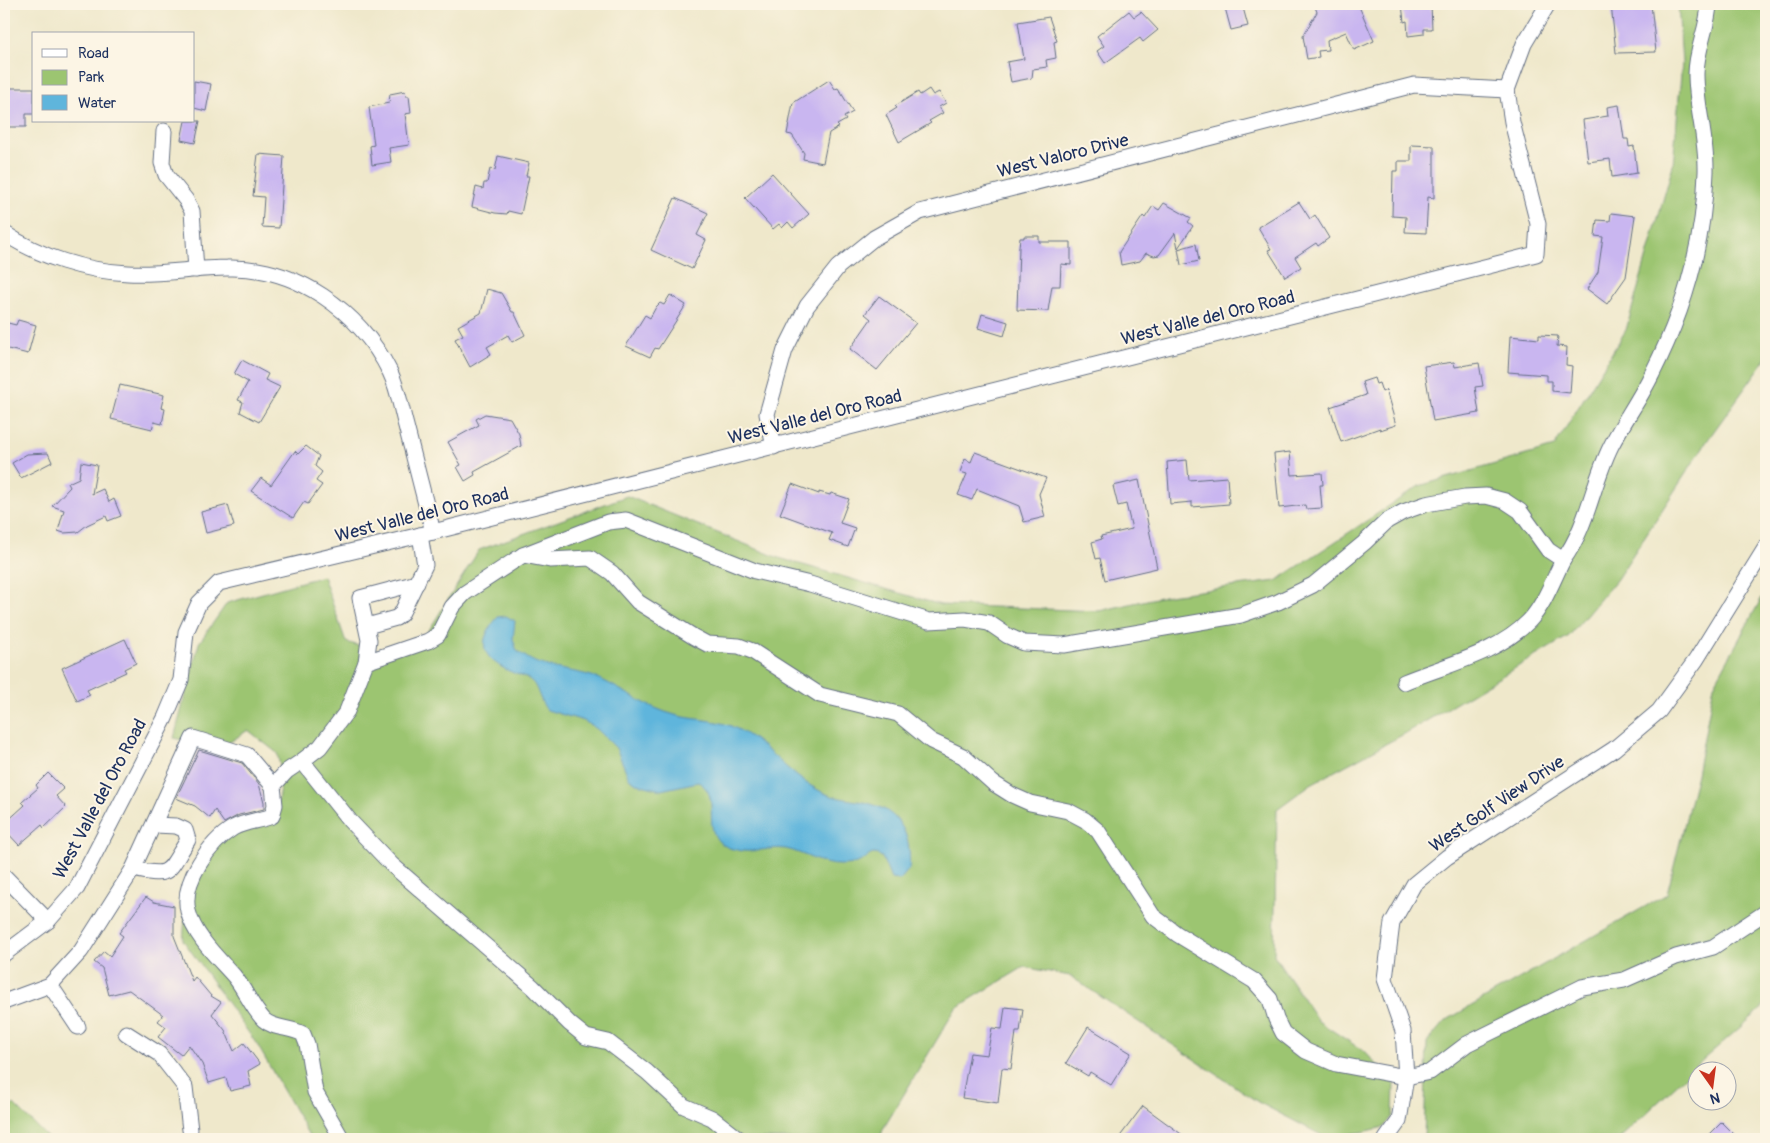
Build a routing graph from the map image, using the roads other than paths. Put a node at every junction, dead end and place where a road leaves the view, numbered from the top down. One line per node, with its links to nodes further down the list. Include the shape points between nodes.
1 (1548, 4): 3 (street, West Valle del Oro Road, via 1524,44)
2 (1709, 4): 11 (street, via 1697,56 1706,170 1694,267 1677,320 1652,375 1611,447 1597,480 1588,514 1575,544)
3 (1508, 90): 7 (street, West Valoro Drive, via 1414,85 920,212 874,238 838,268 806,306 785,350 767,414); 7 (street, West Valle del Oro Road, via 1512,122 1538,224 1536,254)
4 (164, 131): 6 (street, via 162,163 166,175 192,211)
5 (4, 233): 6 (street, via 36,251 76,265 154,274)
6 (196, 270): 8 (street, via 246,268 289,279 340,307 372,340 390,373)
7 (774, 447): 8 (street, West Valle del Oro Road)
8 (426, 534): 12 (street, via 425,565); 22 (street, West Valle del Oro Road, via 219,583 199,602 186,632 180,680 165,718 77,888)
9 (1766, 547): 28 (street, West Golf View Drive, via 1696,660 1658,711 1614,748 1447,857 1414,884 1392,923 1386,979 1403,1031)
10 (523, 555): 11 (street, via 608,522 626,520 755,571 810,584 929,621 965,619 989,623 1024,643 1064,645 1241,615 1278,602 1312,584 1387,521 1403,512 1465,497 1486,496 1505,501 1520,511 1548,550); 14 (street, via 465,593 452,607 438,635 428,642); 28 (street, via 550,560 590,558 612,573 638,602 694,638 707,644 739,646 752,651 820,695 898,714 931,741 963,756 1012,795 1030,803 1068,811 1085,820 1098,832 1153,916 1254,981 1266,992 1279,1026 1292,1041 1336,1064)
11 (1563, 560): 15 (street, via 1537,611 1519,630 1494,646)
12 (417, 583): 13 (street, via 399,617); 13 (street, via 360,598)
13 (367, 626): 14 (street)
14 (366, 662): 16 (street, via 343,717 320,747)
15 (1404, 682)
16 (302, 761): 17 (street); 31 (street, via 350,821 392,865 570,1024 586,1037 608,1042 684,1106 712,1118)
17 (273, 786): 18 (street, via 247,755 193,738); 30 (street, via 276,805 272,816 234,828 206,853 190,886 188,910 204,940 243,987 264,1020 303,1034 315,1092)
18 (155, 826): 19 (street); 19 (street, via 176,826 185,830 188,840 167,871 158,874)
19 (133, 870): 24 (street, via 81,951)
20 (4, 876): 22 (street)
21 (1766, 912): 28 (street, via 1713,947 1676,957 1624,980 1582,987 1467,1044 1430,1072)
22 (48, 921): 23 (street, West Valle del Oro Road)
23 (4, 954)
24 (50, 985): 25 (street); 26 (street)
25 (4, 1002)
26 (78, 1027)
27 (126, 1033): 29 (street, via 159,1054 185,1087)
28 (1406, 1077): 32 (street, West Golf View Drive, via 1399,1121)
29 (190, 1130)
30 (342, 1139)
31 (738, 1139)
32 (1386, 1139)

